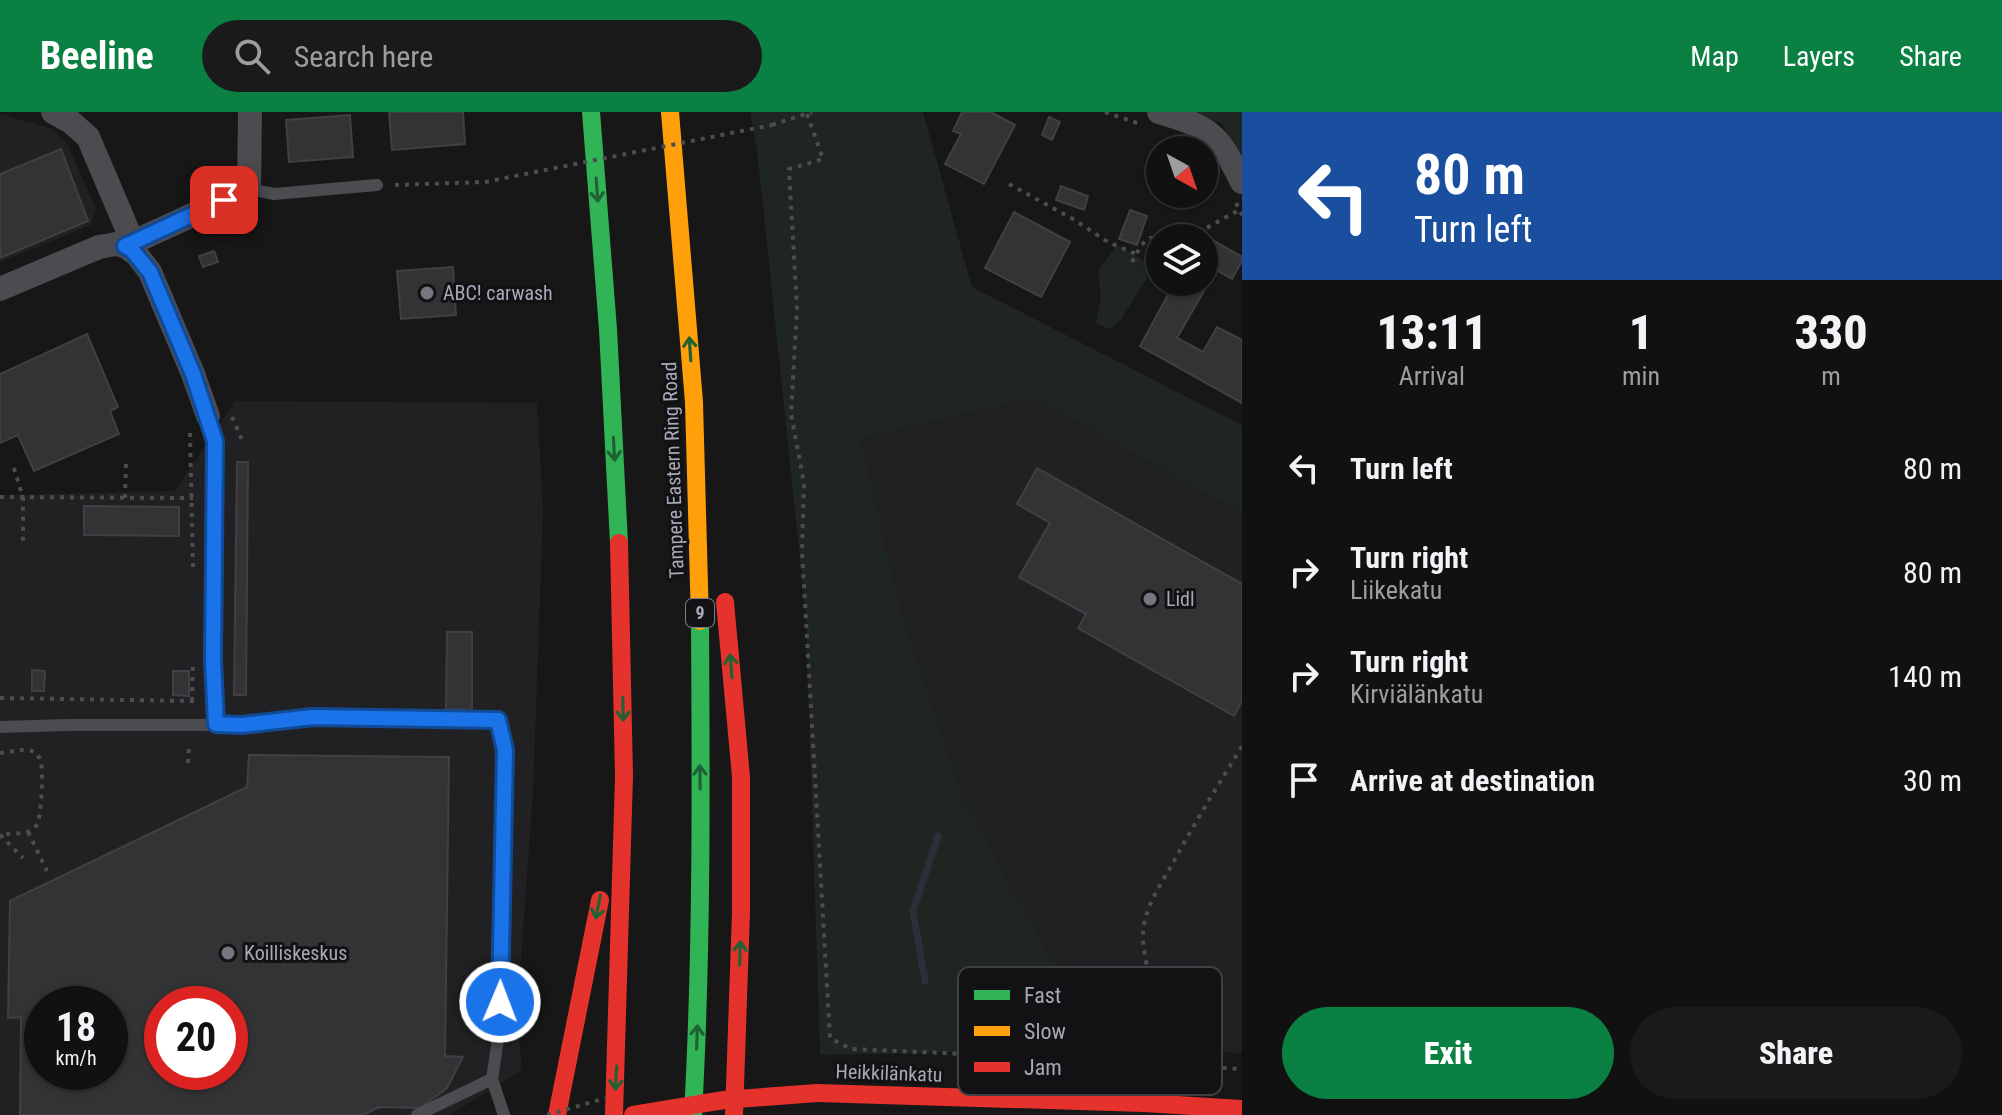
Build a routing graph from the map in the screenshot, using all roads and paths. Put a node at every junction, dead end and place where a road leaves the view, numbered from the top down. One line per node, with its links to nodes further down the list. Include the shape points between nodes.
1 (53, 112): 13 (street, via 88,137 128,231)
2 (250, 112): 10 (street)
3 (591, 112): 36 (main road, one-way to 36, via 620,558)
4 (670, 112): 17 (main road, Tampere Eastern Ring Road / 9, one-way to 4)
5 (1105, 112): 7 (path)
6 (810, 113): 9 (path, bridge, via 485,182); 42 (path, via 823,159 789,169 797,309 791,414 804,483 802,552 830,1038 851,1049)
7 (1152, 119): 11 (street, via 1190,122 1210,133 1228,154)
8 (1009, 184): 14 (path)
9 (377, 185): 10 (lane, via 274,194)
10 (249, 189): 13 (street)
11 (1238, 192): 12 (path)
12 (1241, 212): 14 (path, via 1190,237 1150,238)
13 (125, 246): 16 (street, via 99,247); 18 (street, via 150,272)
14 (1136, 254): 15 (path)
15 (1132, 262)
16 (0, 289)
17 (694, 402): 26 (main road); 52 (main road, Tampere Eastern Ring Road / 9, one-way to 17, via 701,823)
18 (208, 416): 32 (lane, via 215,441)
19 (192, 454): 25 (path)
20 (126, 462): 24 (path)
21 (14, 468): 23 (path)
22 (0, 497): 23 (path)
23 (23, 498): 24 (path); 27 (path)
24 (125, 498): 25 (path)
25 (193, 498): 28 (path)
26 (715, 541)
27 (23, 543)
28 (193, 579)
29 (723, 587): 53 (main road, one-way to 29, via 741,777)
30 (193, 659): 31 (path)
31 (192, 701)
32 (216, 724): 33 (lane); 45 (lane, via 313,717 498,720 505,750 499,1033)
33 (0, 727)
34 (1242, 746): 41 (path, via 1152,900 1143,935)
35 (0, 753): 37 (path, via 34,751 40,758 39,819)
36 (624, 776): 49 (main road, one-way to 49); 50 (main road, one-way to 50)
37 (28, 832): 38 (path); 40 (path)
38 (0, 835): 39 (path)
39 (23, 858)
40 (47, 871)
41 (1148, 967)
42 (958, 1054)
43 (1222, 1068): 44 (path)
44 (1242, 1069)
45 (492, 1079): 47 (lane); 48 (lane)
46 (1242, 1109): 51 (main road, Heikkilänkatu, bridge, via 817,1093 743,1097)
47 (417, 1115)
48 (504, 1115)
49 (557, 1115)
50 (614, 1115)
51 (633, 1115)
52 (693, 1115)
53 (734, 1115)

